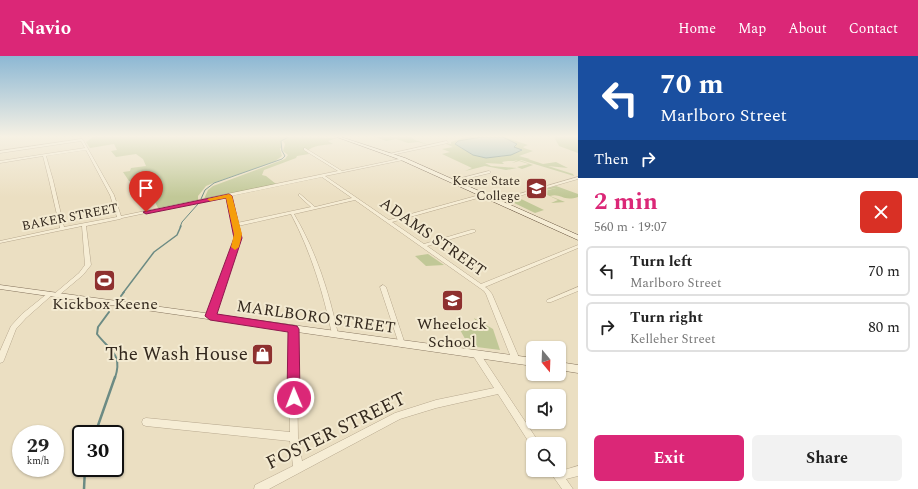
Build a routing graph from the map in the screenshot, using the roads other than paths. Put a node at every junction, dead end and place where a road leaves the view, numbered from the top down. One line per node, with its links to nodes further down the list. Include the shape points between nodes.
1 (35, 157): 7 (street)
2 (44, 157): 24 (street)
3 (91, 157): 20 (street, via 112,195)
4 (318, 157): 8 (street)
5 (399, 157): 6 (main road)
6 (403, 159): 8 (street, BAKER STREET); 12 (main road)
7 (0, 162)
8 (342, 172): 10 (street, BAKER STREET)
9 (488, 172): 12 (street)
10 (323, 176): 15 (street, BAKER STREET); 16 (street, ADAMS STREET)
11 (578, 178): 17 (street)
12 (452, 181): 14 (main road)
13 (300, 195): 18 (street)
14 (484, 195): 17 (main road); 21 (street)
15 (229, 196): 20 (street, BAKER STREET); 23 (street)
16 (355, 199): 18 (street); 21 (street, ADAMS STREET)
17 (497, 201): 26 (main road); 27 (main road)
18 (314, 208): 19 (street)
19 (292, 213): 23 (street); 39 (street, via 304,231 328,300)
20 (120, 218): 22 (street, BAKER STREET)
21 (388, 222): 29 (street, ADAMS STREET)
22 (84, 225): 24 (street, BAKER STREET); 35 (street, via 88,265 81,274)
23 (236, 225): 37 (street, via 238,238)
24 (62, 229): 28 (street, BAKER STREET)
25 (473, 231): 29 (street)
26 (578, 238)
27 (578, 241)
28 (0, 242)
29 (423, 246): 31 (street, ADAMS STREET)
30 (578, 246): 31 (street)
31 (481, 286): 43 (street, ADAMS STREET, via 489,294)
32 (0, 287): 35 (street, MARLBORO STREET)
33 (383, 287): 40 (street)
34 (578, 289): 36 (street)
35 (53, 294): 37 (street, MARLBORO STREET); 42 (street, via 24,316 14,328)
36 (549, 302)
37 (210, 316): 38 (street, MARLBORO STREET)
38 (293, 329): 39 (street, MARLBORO STREET); 49 (street)
39 (334, 334): 40 (street, MARLBORO STREET)
40 (402, 344): 41 (street, MARLBORO STREET)
41 (476, 354): 43 (street, MARLBORO STREET); 47 (street)
42 (0, 360)
43 (516, 360): 44 (street, MARLBORO STREET)
44 (526, 361)
45 (566, 367): 46 (street)
46 (578, 369)
47 (499, 390): 50 (street); 51 (street, FOSTER STREET, via 411,411)
48 (146, 422): 49 (street)
49 (294, 437): 51 (street)
50 (530, 437)
51 (298, 468): 55 (street, FOSTER STREET)
52 (578, 471): 53 (street)
53 (566, 472)
54 (559, 477): 56 (street)
55 (259, 489)
56 (568, 489)

